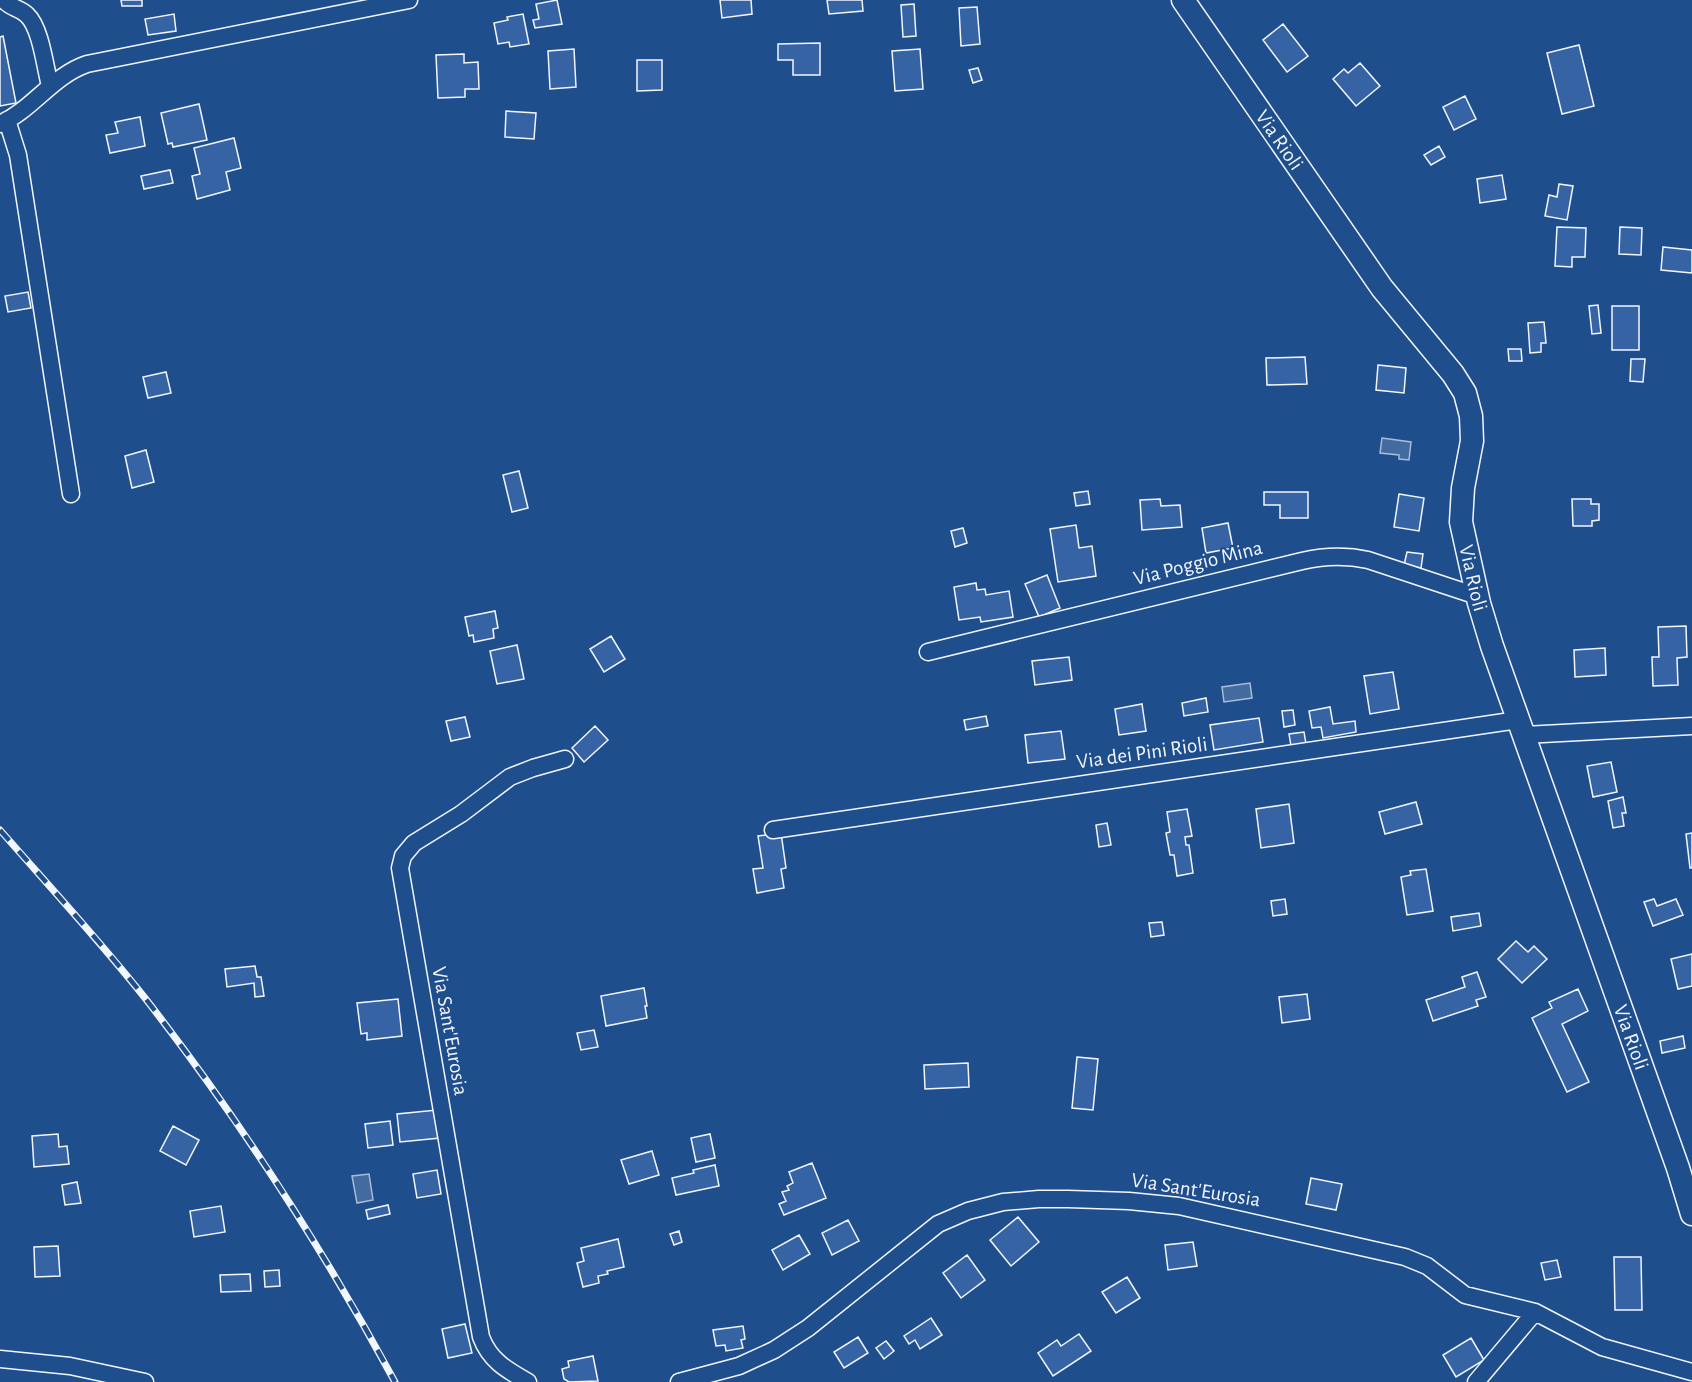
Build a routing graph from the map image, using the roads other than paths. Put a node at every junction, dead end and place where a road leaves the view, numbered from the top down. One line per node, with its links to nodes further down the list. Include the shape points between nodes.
1 (4, 0): 4 (street, via 25,13 35,25)
2 (409, 0): 4 (street, via 92,62 66,73)
3 (1183, 0): 7 (main road, Via Rioli, via 1382,288 1465,393 1472,441 1461,515)
4 (50, 86): 5 (street)
5 (4, 122): 6 (street, via 18,155)
6 (71, 494)
7 (1477, 596): 8 (street, Via Poggio Mina, via 1368,560 1328,557); 10 (main road, Via Rioli)
8 (928, 652)
9 (1692, 726): 10 (street, Via dei Pini Rioli)
10 (1521, 727): 12 (street, Via dei Pini Rioli); 13 (main road, Via Rioli)
11 (565, 759): 18 (street, Via Sant'Eurosia, via 510,777 414,843 403,856 400,868 481,1337 495,1362)
12 (773, 830)
13 (1692, 1211)
14 (1534, 1312): 16 (street, Via Sant'Eurosia, via 1602,1347); 19 (street, Via Sant'Eurosia, via 1465,1295 1432,1269 1406,1257 1219,1213 1129,1201 1020,1200 984,1206 950,1218 926,1232 783,1345 749,1363); 20 (street)
15 (0, 1359): 17 (street, via 78,1367)
16 (1692, 1372)
17 (145, 1382)
18 (528, 1382)
19 (679, 1382)
20 (1476, 1382)

